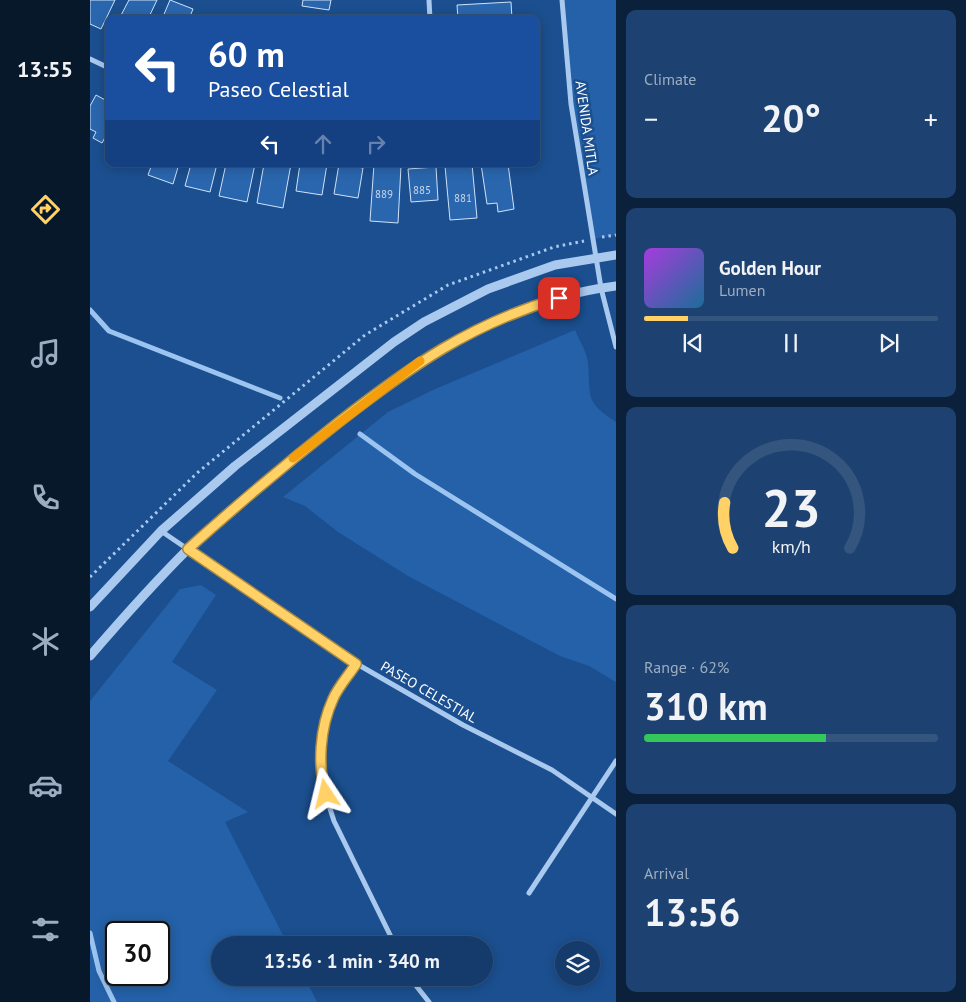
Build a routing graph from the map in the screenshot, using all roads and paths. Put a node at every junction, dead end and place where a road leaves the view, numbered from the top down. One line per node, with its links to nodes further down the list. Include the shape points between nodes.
1 (429, 0): 3 (street)
2 (562, 0): 7 (street, AVENIDA MITLA, via 571,104)
3 (430, 15)
4 (90, 60): 5 (street)
5 (105, 66)
6 (616, 255): 7 (street)
7 (596, 258): 9 (street, AVENIDA MITLA); 11 (street, via 555,265 488,289 424,322 291,421)
8 (616, 286): 9 (street)
9 (602, 288): 10 (street, AVENIDA MITLA); 12 (street, via 519,310 441,348 305,448)
10 (616, 347)
11 (161, 531): 12 (street, PASEO CELESTIAL); 13 (street)
12 (188, 549): 14 (street); 15 (street, PASEO CELESTIAL)
13 (90, 607)
14 (90, 656)
15 (356, 664): 17 (street, PASEO CELESTIAL, via 462,725 552,770); 20 (street, via 333,699 322,737 321,780 334,821)
16 (616, 761): 17 (street)
17 (591, 796): 18 (street, PASEO CELESTIAL); 19 (street)
18 (616, 814)
19 (528, 893)
20 (391, 936)
21 (416, 986): 22 (street)
22 (428, 1002)

